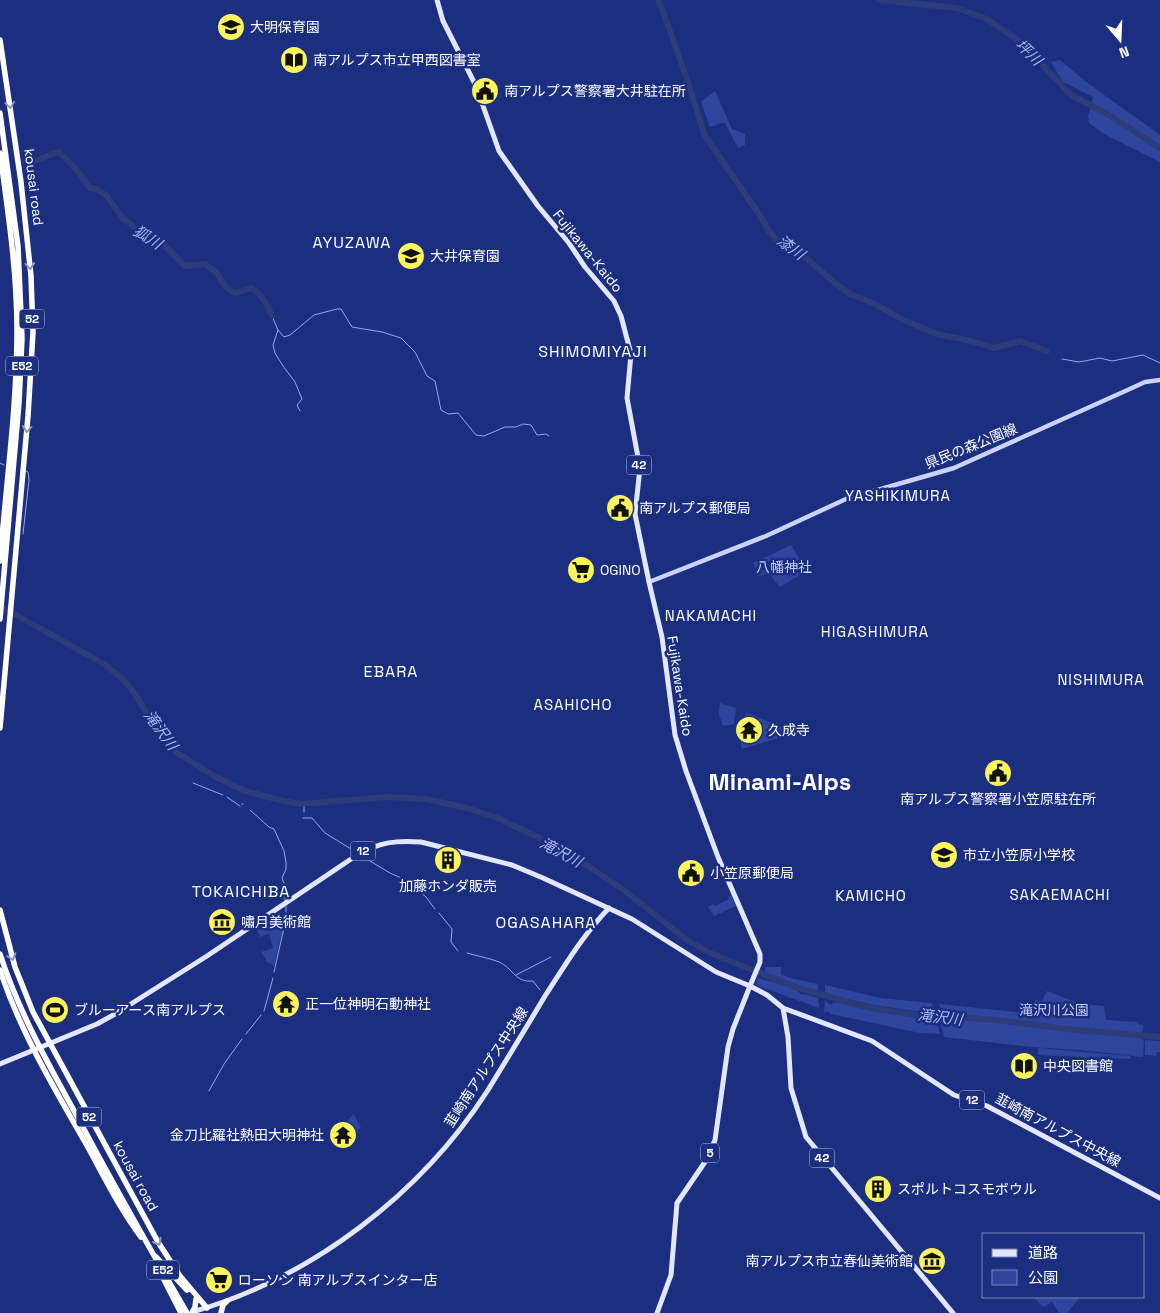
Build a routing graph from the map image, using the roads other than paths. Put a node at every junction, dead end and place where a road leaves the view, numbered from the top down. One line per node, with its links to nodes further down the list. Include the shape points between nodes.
1 (436, 0): 9 (main road, Fujikawa-Kaido / 42, via 443,21 476,86 497,147 585,268 614,301 621,316 631,354 627,398 640,468 635,514)
2 (0, 40): 3 (highway, kousai road / 52)
3 (2, 50): 4 (highway); 11 (highway, kousai road / 52, one-way to 11, via 21,182 32,300 31,379)
4 (0, 63)
5 (0, 113): 10 (highway, E52, via 18,246 22,338)
6 (0, 153): 8 (highway, kousai road / 52, via 15,265 17,329 16,390)
7 (1160, 380): 9 (main road, 県民の森公園線, via 1145,382 954,468 846,500)
8 (0, 561)
9 (649, 582): 16 (main road, Fujikawa-Kaido / 42, via 664,652 677,742 718,857 760,954)
10 (0, 620)
11 (0, 728)
12 (609, 908): 16 (main road, 12, via 641,924 716,972); 18 (main road, 12, via 512,865 421,842 382,843 357,855 115,1014); 24 (main road, 韮崎南アルプス中央線, via 574,950 460,1130 430,1164 381,1210 328,1249 285,1274)
13 (0, 910): 18 (highway, kousai road / 52, one-way to 18, via 20,980)
14 (0, 954): 22 (highway, E52, bridge, via 28,1025)
15 (0, 970): 19 (highway, kousai road / 52)
16 (751, 984): 17 (main road); 29 (main road, 5, via 728,1047 715,1140 707,1159 677,1203 671,1275)
17 (783, 1008): 21 (main road, 韮崎南アルプス中央線 / 12, via 872,1041 954,1095 987,1106); 30 (main road, 42, via 791,1088 806,1137)
18 (50, 1044): 19 (main road, 12); 25 (highway, kousai road / 52, one-way to 25, via 158,1242 180,1276)
19 (34, 1050): 20 (main road, 12); 23 (highway, kousai road / 52, via 132,1225 167,1270)
20 (0, 1064)
21 (1160, 1198)
22 (138, 1227): 26 (highway, E52, bridge); 27 (highway, E52, bridge, via 180,1301)
23 (196, 1299): 25 (highway, kousai road / 52); 27 (highway)
24 (227, 1300): 25 (main road, 韮崎南アルプス中央線); 28 (highway)
25 (210, 1310): 27 (main road, 韮崎南アルプス中央線)
26 (182, 1313)
27 (192, 1313)
28 (221, 1313)
29 (657, 1313)
30 (953, 1313)

